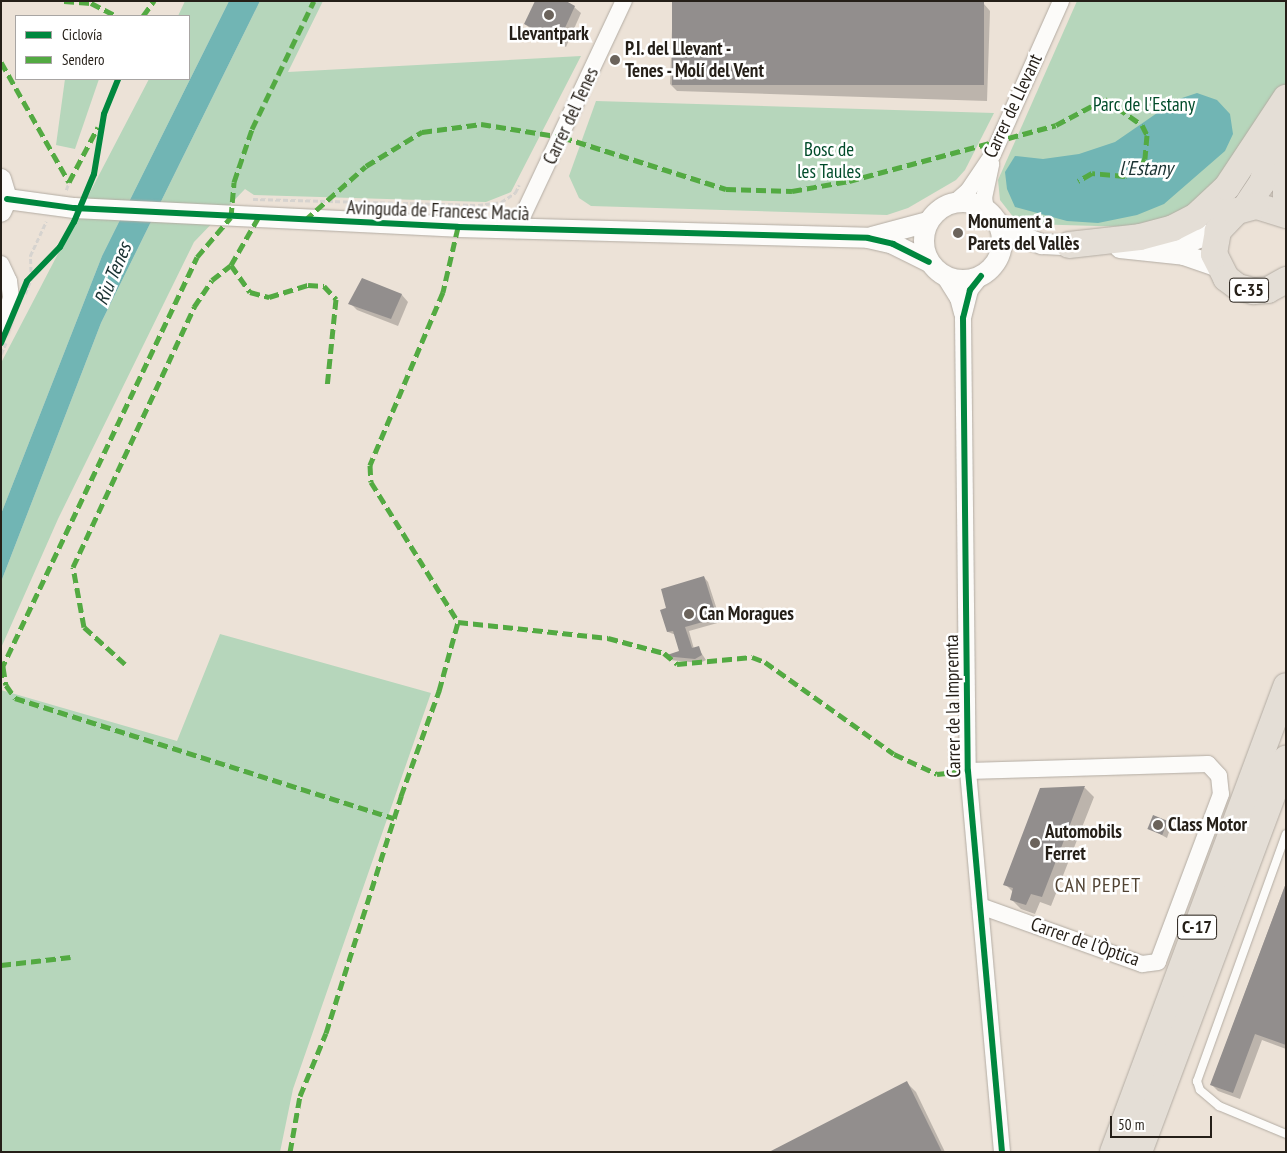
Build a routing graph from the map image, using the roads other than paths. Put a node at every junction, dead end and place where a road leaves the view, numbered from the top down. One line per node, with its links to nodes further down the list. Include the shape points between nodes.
1 (624, 1): 15 (street, Carrer del Tenes)
2 (1061, 1): 5 (street, Carrer de Llevant)
3 (1286, 98): 19 (highway, via 1227,187 1195,217 1173,228 1140,237)
4 (1286, 127): 11 (highway, via 1272,152 1262,184)
5 (994, 154): 9 (street, Carrer de Llevant, via 968,191); 12 (street, via 987,178)
6 (1286, 167): 8 (highway)
7 (1, 179): 10 (street)
8 (1286, 201)
9 (953, 204): 12 (street, via 972,203); 14 (street)
10 (4, 206): 15 (street, Avinguda de Francesc Macià, via 70,200 219,216)
11 (1245, 208): 13 (highway, via 1267,207); 16 (highway, via 1229,217)
12 (991, 215): 18 (street, via 1010,232); 24 (street, via 1002,247)
13 (1286, 215)
14 (928, 222): 17 (street); 21 (street, via 923,243)
15 (516, 230): 17 (street, Avinguda de Francesc Macià)
16 (1218, 231): 20 (street, via 1188,242); 23 (highway, C-35, via 1214,254)
17 (868, 238): 21 (street, via 893,244)
18 (1042, 244): 19 (street); 24 (street)
19 (1069, 245): 20 (street)
20 (1148, 249): 23 (street, via 1195,258)
21 (929, 262): 25 (street)
22 (1, 264): 28 (street, via 9,281 11,298)
23 (1218, 267): 26 (highway, C-35, via 1232,283 1253,291 1268,290)
24 (988, 270): 25 (street, via 964,280); 27 (street, via 970,290)
25 (944, 276): 27 (street, via 958,298)
26 (1286, 280)
27 (963, 318): 31 (street, Carrer de la Impremta)
28 (3, 332)
29 (1286, 686): 36 (highway, C-17)
30 (1286, 759): 37 (highway, C-17)
31 (968, 771): 33 (street, Carrer de la Impremta); 33 (street, Carrer de l'Òptica, via 1208,764 1220,776 1221,794 1158,962 1142,964)
32 (1286, 834): 34 (lane, via 1197,1081 1200,1090 1219,1106)
33 (980, 906): 35 (street, Carrer de la Impremta)
34 (1286, 1134)
35 (1002, 1152)
36 (1113, 1152)
37 (1139, 1152)

